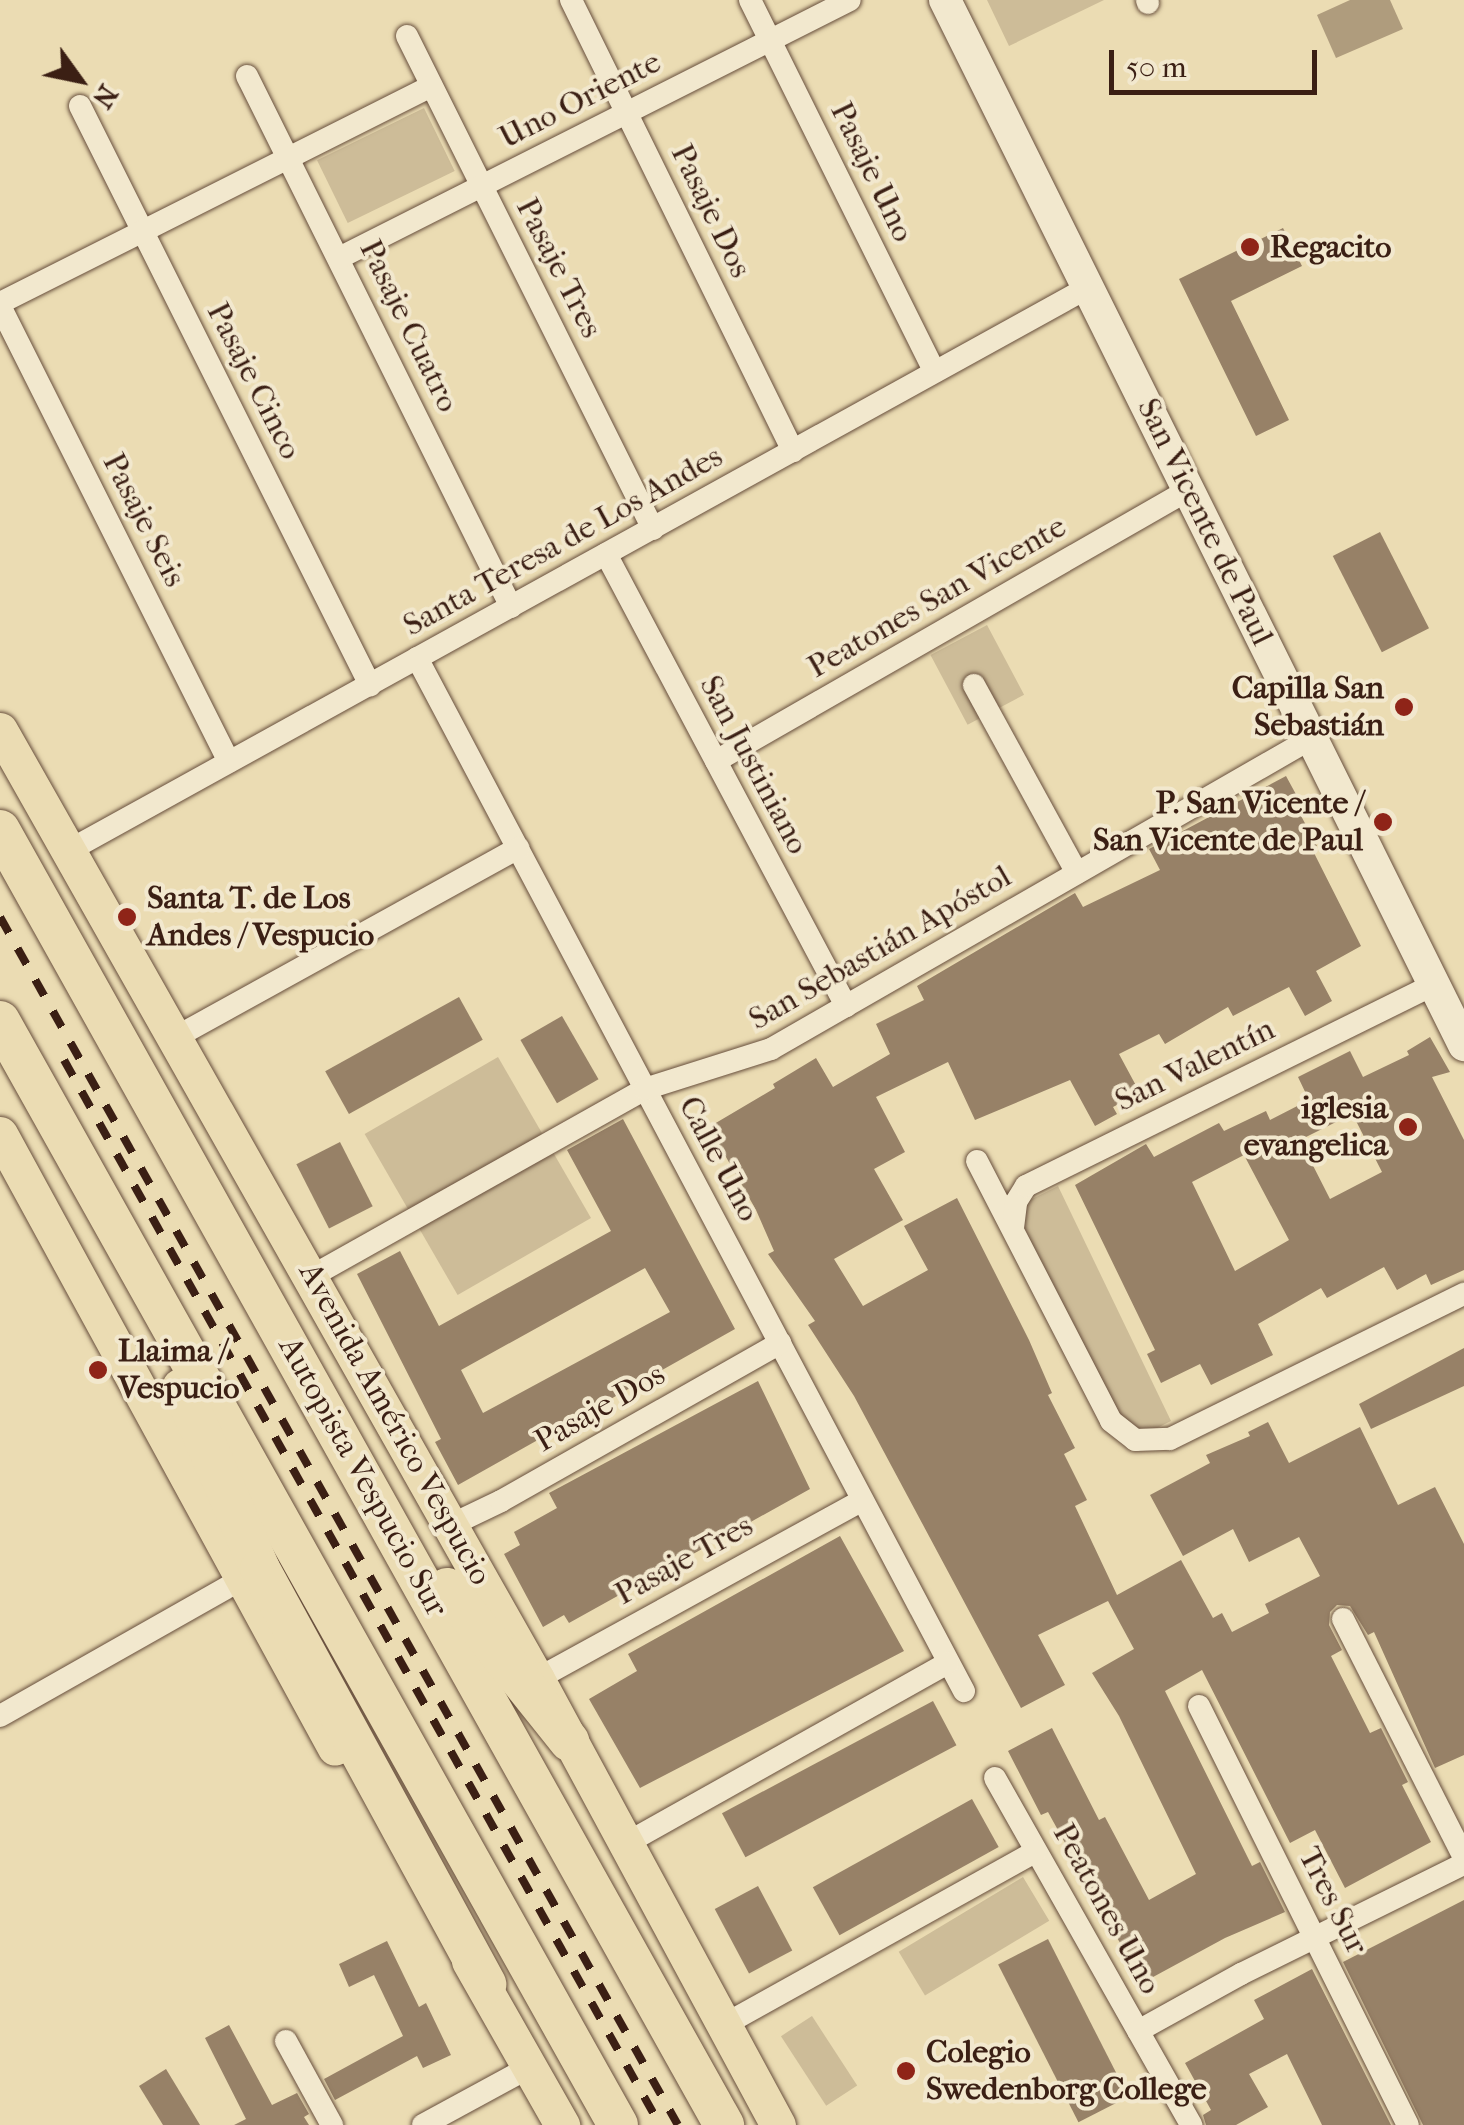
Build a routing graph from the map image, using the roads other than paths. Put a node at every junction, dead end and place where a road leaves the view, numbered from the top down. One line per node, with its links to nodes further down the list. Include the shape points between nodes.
1 (571, 0): 10 (street, Pasaje Dos)
2 (750, 0): 6 (street, Pasaje Uno)
3 (850, 0): 6 (street, Uno Oriente)
4 (945, 0): 15 (street, San Vicente de Paul)
5 (406, 36): 8 (street, Pasaje Tres)
6 (770, 40): 10 (street, Uno Oriente); 17 (street, Pasaje Uno)
7 (247, 76): 11 (street, Pasaje Cuatro)
8 (431, 86): 11 (street); 12 (street, Pasaje Tres)
9 (80, 106): 13 (street, Pasaje Cinco)
10 (626, 113): 12 (street, Uno Oriente); 18 (street, Pasaje Dos)
11 (288, 158): 13 (street); 14 (street, Pasaje Cuatro)
12 (482, 186): 14 (street, Uno Oriente); 20 (street, Pasaje Tres)
13 (142, 231): 16 (street); 24 (street, Pasaje Cinco)
14 (340, 258): 22 (street, Pasaje Cuatro)
15 (1089, 288): 17 (street, Santa Teresa de Los Andes); 19 (street, San Vicente de Paul)
16 (0, 305): 29 (street, Pasaje Seis)
17 (935, 372): 18 (street, Santa Teresa de Los Andes)
18 (793, 451): 20 (street, Santa Teresa de Los Andes)
19 (1190, 490): 27 (street, San Vicente de Paul); 28 (street, Peatones San Vicente)
20 (652, 528): 21 (street, Santa Teresa de Los Andes)
21 (606, 554): 22 (street, Santa Teresa de Los Andes); 28 (street, San Justiniano)
22 (511, 606): 23 (street, Santa Teresa de Los Andes)
23 (417, 658): 24 (street, Santa Teresa de Los Andes); 31 (street, Calle Uno)
24 (370, 685): 29 (street, Santa Teresa de Los Andes)
25 (974, 686): 33 (street)
26 (0, 730): 32 (main road, Avenida Américo Vespucio)
27 (1312, 738): 33 (street, San Sebastián Apóstol); 34 (street, San Vicente de Paul)
28 (716, 761): 35 (street, San Justiniano)
29 (229, 762): 32 (street, Santa Teresa de Los Andes)
30 (0, 830): 47 (highway, Autopista Vespucio Sur)
31 (518, 848): 37 (street); 39 (street, Calle Uno)
32 (68, 851): 37 (main road, Avenida Américo Vespucio)
33 (1077, 873): 35 (street, San Sebastián Apóstol)
34 (1434, 984): 38 (street, San Vicente de Paul); 42 (street, San Valentín, via 1026,1186)
35 (846, 1006): 39 (street, San Sebastián Apóstol, via 743,1062)
36 (0, 1021): 44 (highway)
37 (176, 1037): 43 (main road, Avenida Américo Vespucio)
38 (1464, 1044)
39 (645, 1089): 43 (street, San Sebastián Apóstol); 46 (street, Calle Uno)
40 (0, 1134): 50 (main road)
41 (976, 1161): 42 (street)
42 (1012, 1228): 45 (street, via 1112,1421 1135,1440 1170,1439)
43 (312, 1276): 49 (main road, Avenida Américo Vespucio)
44 (150, 1289): 63 (highway, via 190,1410 260,1570); 71 (highway)
45 (1464, 1294)
46 (780, 1343): 48 (street, Calle Uno); 49 (street, Pasaje Dos)
47 (374, 1498): 57 (highway); 72 (highway, Autopista Vespucio Sur)
48 (862, 1500): 52 (street, Calle Uno); 53 (street, Pasaje Tres)
49 (451, 1525): 53 (main road, Avenida Américo Vespucio)
50 (242, 1580): 56 (street); 63 (main road, via 381,1826)
51 (1344, 1619): 61 (street)
52 (948, 1663): 54 (street, Calle Uno); 59 (street)
53 (538, 1679): 57 (main road, Avenida Américo Vespucio)
54 (964, 1691)
55 (1199, 1706): 62 (street, Tres Sur)
56 (0, 1716)
57 (570, 1741): 59 (main road, Avenida Américo Vespucio)
58 (995, 1778): 60 (street, Peatones Uno)
59 (626, 1844): 64 (main road, Avenida Américo Vespucio)
60 (1036, 1851): 64 (street); 65 (street, Peatones Uno)
61 (1464, 1861): 62 (street)
62 (1314, 1937): 65 (street); 75 (street, Tres Sur)
63 (486, 1984): 67 (main road)
64 (722, 2026): 73 (main road, Avenida Américo Vespucio)
65 (1138, 2031): 74 (street, Peatones Uno)
66 (286, 2040): 68 (street)
67 (530, 2067): 69 (street); 70 (main road)
68 (332, 2125)
69 (423, 2125)
70 (562, 2125)
71 (618, 2125)
72 (724, 2125)
73 (778, 2125)
74 (1191, 2125)
75 (1408, 2125)

